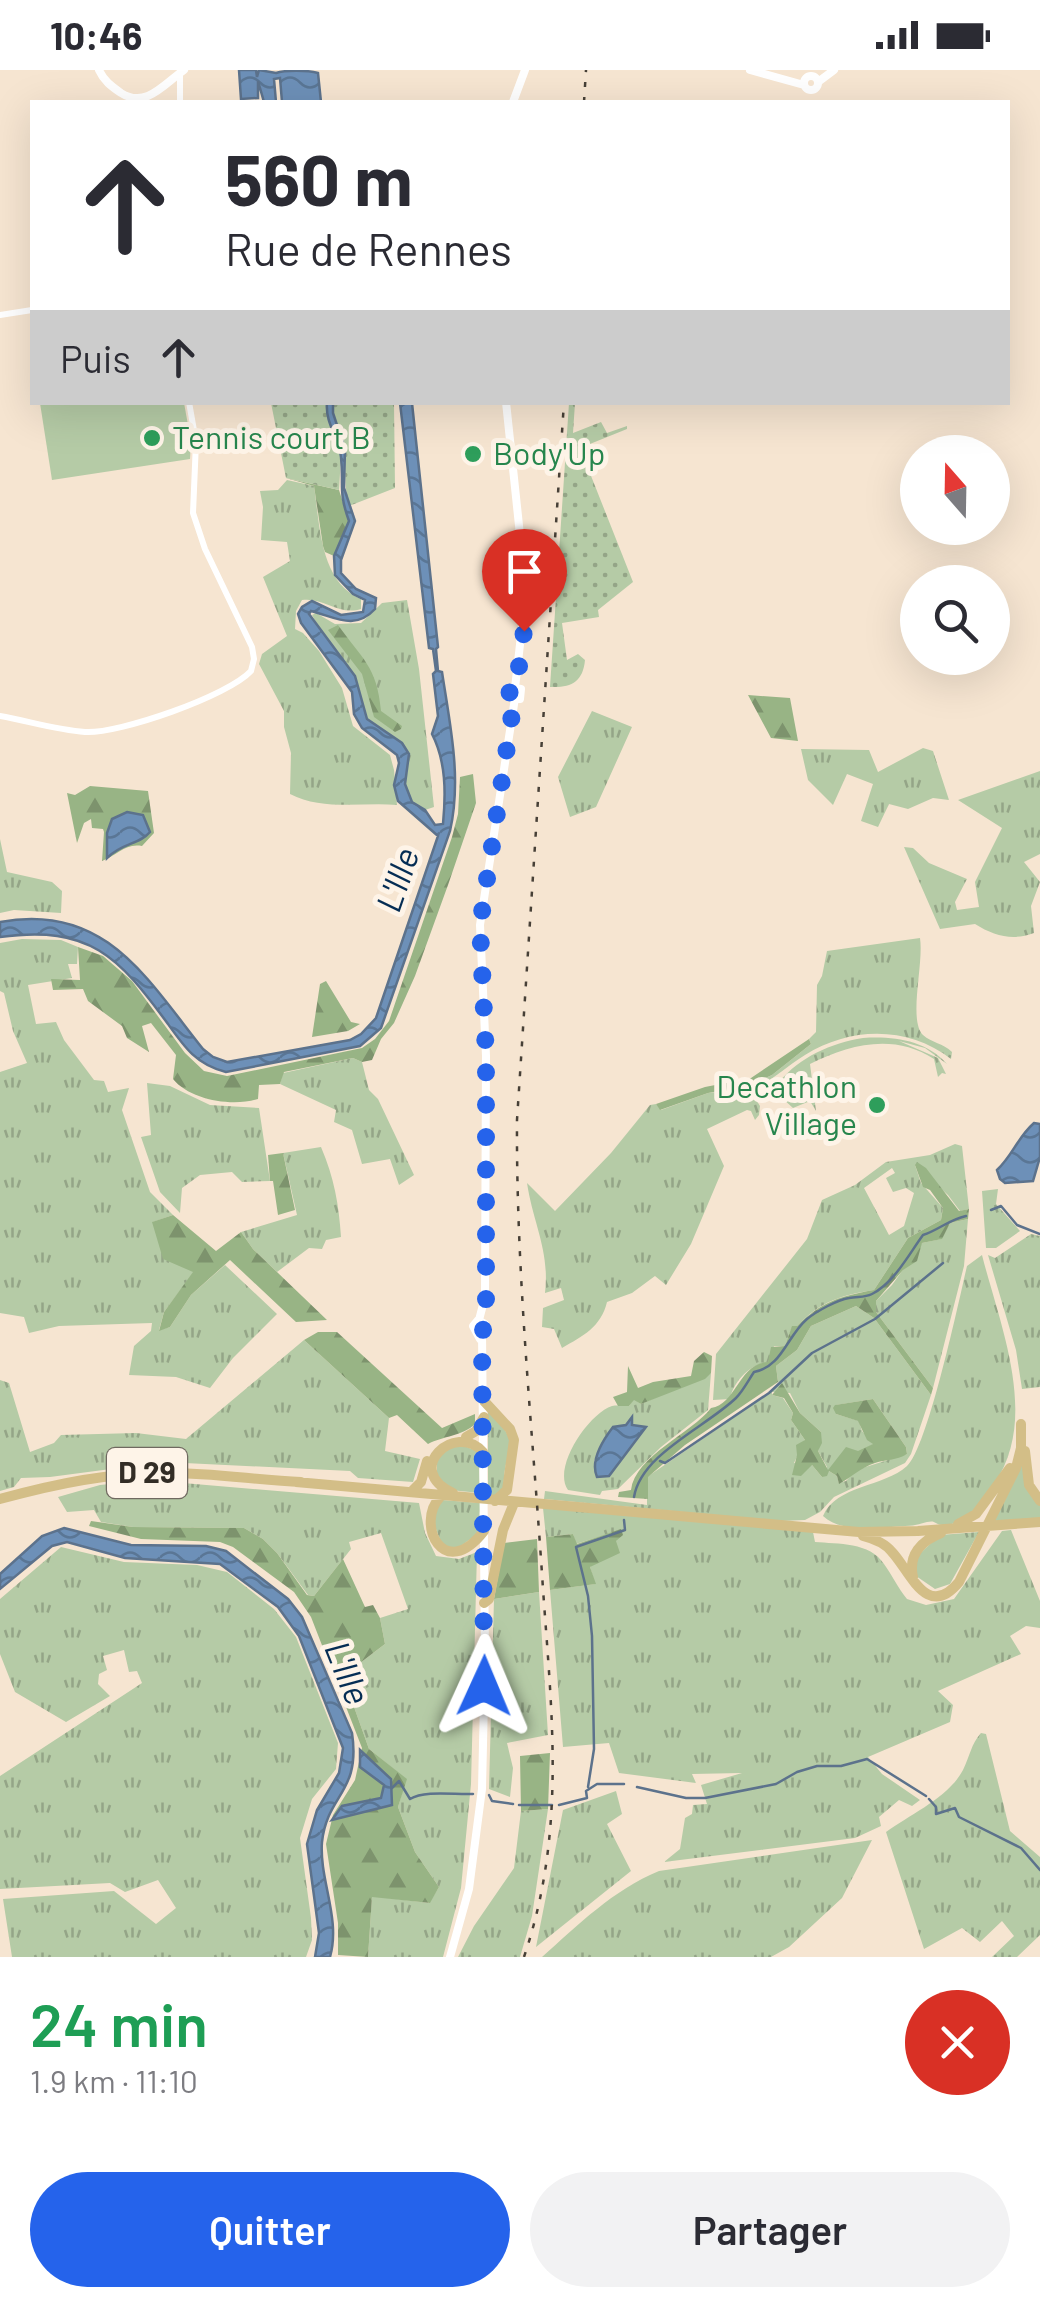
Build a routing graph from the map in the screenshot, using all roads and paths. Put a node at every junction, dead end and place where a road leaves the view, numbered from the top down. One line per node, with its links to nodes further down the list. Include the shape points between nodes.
1 (98, 70): 6 (main road, via 108,84 136,99)
2 (526, 70): 9 (main road)
3 (750, 70): 7 (main road)
4 (759, 70): 7 (main road)
5 (834, 70): 7 (main road)
6 (182, 71): 8 (street)
7 (810, 81)
8 (180, 100)
9 (514, 100)
10 (30, 310): 11 (street)
11 (0, 314)
12 (190, 405): 14 (street, via 196,442 193,513 250,642 251,671 218,694 106,731)
13 (506, 405): 15 (main road, via 526,592 480,925)
14 (0, 716)
15 (484, 1401): 16 (main road); 21 (main road, via 513,1436)
16 (484, 1417): 18 (main road); 19 (main road)
17 (1021, 1424): 29 (main road, via 1027,1481); 35 (main road, via 1009,1470 976,1514); 36 (main road, via 1016,1468)
18 (466, 1437): 19 (main road); 23 (main road, via 434,1448)
19 (483, 1448): 20 (main road, via 443,1448 432,1464); 34 (main road)
20 (433, 1477): 22 (main road); 24 (main road)
21 (507, 1484): 28 (main road); 30 (main road)
22 (426, 1491): 23 (main road, D 29); 24 (main road, D 29)
23 (413, 1492): 25 (main road, D 29); 27 (main road, D 29, via 135,1474)
24 (453, 1493): 26 (main road, D 29)
25 (440, 1497): 26 (main road, D 29); 34 (main road, via 431,1525 442,1548 467,1550)
26 (474, 1498): 28 (main road, D 29)
27 (0, 1499)
28 (496, 1499): 30 (main road, D 29)
29 (1040, 1501)
30 (518, 1502): 33 (main road, D 29); 37 (main road, via 506,1517)
31 (1040, 1522): 32 (main road, D 29)
32 (973, 1527): 35 (main road, D 29); 36 (main road, via 929,1538 912,1560 915,1581 929,1591 947,1589)
33 (838, 1530): 35 (main road, D 29); 36 (main road, via 883,1543 928,1594 948,1592)
34 (484, 1531): 37 (main road)
35 (918, 1532)
36 (961, 1575)
37 (484, 1603): 38 (main road, via 482,1804 470,1889)
38 (450, 1957)

